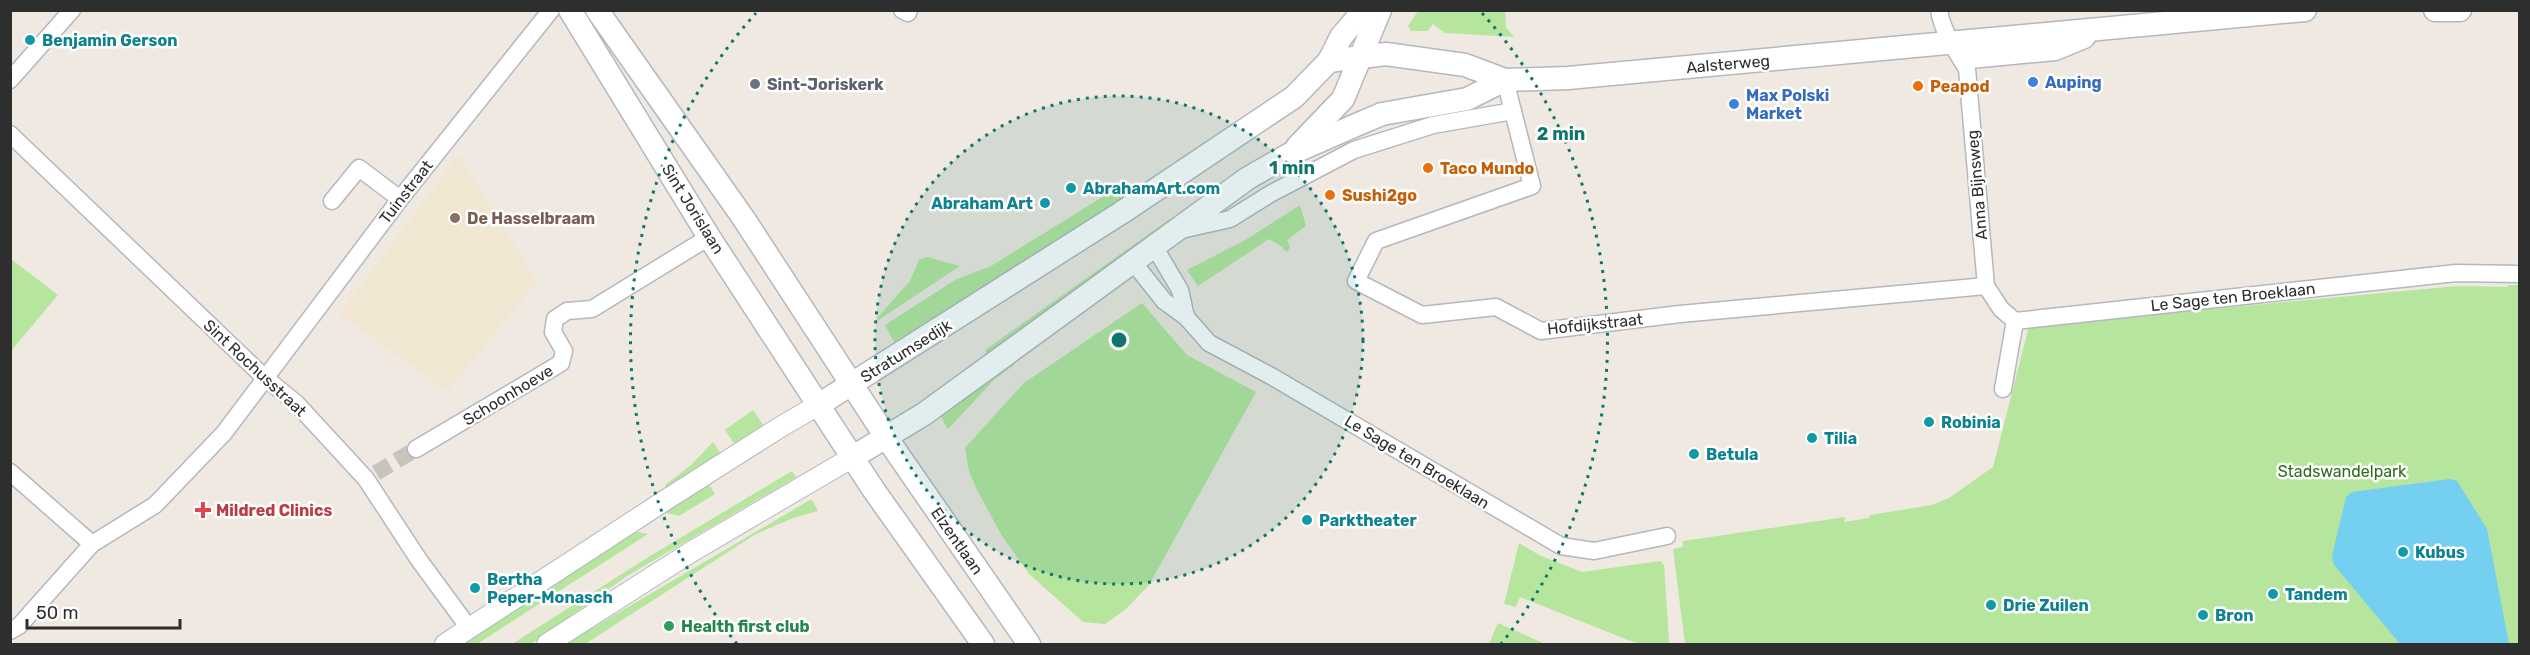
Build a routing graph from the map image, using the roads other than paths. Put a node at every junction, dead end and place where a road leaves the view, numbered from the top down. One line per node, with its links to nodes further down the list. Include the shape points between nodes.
1 (72, 10): 16 (street)
2 (551, 10): 21 (street, Tuinstraat)
3 (570, 10): 24 (main road, Sint Jorislaan)
4 (597, 10): 32 (main road, Sint Jorislaan, via 744,219)
5 (902, 10): 6 (street)
6 (909, 10)
7 (1364, 10): 15 (main road, Stratumsedijk, via 1341,37)
8 (1380, 10): 14 (main road)
9 (1939, 10): 13 (street, Anna Bijnsweg)
10 (2305, 10): 13 (main road, via 2104,28 2055,49 1970,57)
11 (2435, 10): 12 (main road)
12 (2460, 10)
13 (1951, 42): 17 (main road, Aalsterweg, via 1580,77); 28 (street, Anna Bijnsweg, via 1967,69)
14 (1362, 56): 15 (main road); 17 (main road, Aalsterweg, via 1414,57 1466,65); 20 (main road, via 1343,99)
15 (1329, 61): 32 (main road, Stratumsedijk, via 1294,97)
16 (10, 80)
17 (1505, 80): 18 (street); 20 (main road, Aalsterweg, via 1467,99 1382,114)
18 (1513, 111): 23 (street, via 1433,125 1354,150 1230,219); 28 (street, Hofdijkstraat, via 1532,186 1376,241 1356,281 1422,315 1496,307 1541,331)
19 (10, 134): 31 (street, Sint Rochusstraat)
20 (1290, 154): 23 (main road, via 1248,178)
21 (400, 199): 22 (street, via 359,168); 31 (street, Tuinstraat)
22 (332, 201)
23 (1174, 232): 25 (main road)
24 (710, 237): 34 (main road, Sint Jorislaan); 36 (street, Schoonhoeve, via 592,309 567,311 555,319 553,332 564,351 561,363)
25 (1154, 246): 26 (main road); 29 (street, Le Sage ten Broeklaan, via 1180,290)
26 (1133, 262): 29 (street, Le Sage ten Broeklaan, via 1164,301); 35 (main road, via 924,414)
27 (2520, 274): 30 (street, Le Sage ten Broeklaan, via 2456,273)
28 (1986, 286): 30 (street, Anna Bijnsweg, via 2001,309)
29 (1186, 317): 39 (street, Le Sage ten Broeklaan, via 1209,343 1561,546 1594,552)
30 (2015, 321): 33 (street)
31 (264, 377): 40 (street, Tuinstraat, via 224,433 155,505); 41 (street, Sint Rochusstraat, via 371,476 419,560)
32 (852, 385): 34 (main road, Stratumsedijk); 35 (main road, Sint Jorislaan)
33 (2003, 389)
34 (820, 404): 37 (main road, Sint Jorislaan); 41 (street, Stratumsedijk)
35 (886, 437): 37 (main road); 46 (main road, Elzentlaan)
36 (416, 449)
37 (853, 457): 44 (street, via 691,552); 45 (main road)
38 (10, 472): 40 (street)
39 (1667, 536)
40 (92, 544): 42 (street, Tuinstraat, via 19,626)
41 (469, 628): 43 (street, Stratumsedijk)
42 (10, 631)
43 (445, 645)
44 (547, 645)
45 (982, 645)
46 (1029, 645)

